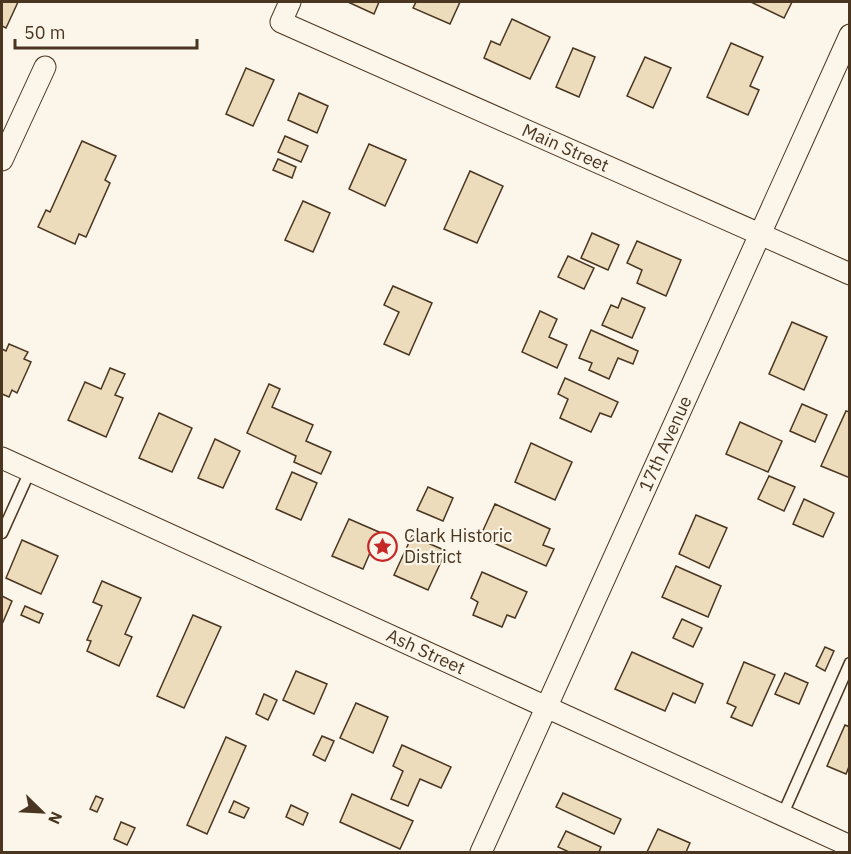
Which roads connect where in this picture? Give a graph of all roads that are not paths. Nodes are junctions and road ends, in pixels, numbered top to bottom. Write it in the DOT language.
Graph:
graph roads {
  1 [pos="290,2"];
  2 [pos="849,35"];
  3 [pos="45,67"];
  4 [pos="2,160"];
  5 [pos="760,234"];
  6 [pos="849,274"];
  7 [pos="2,458"];
  8 [pos="30,471"];
  9 [pos="2,533"];
  10 [pos="849,663"];
  11 [pos="546,708"];
  12 [pos="782,816"];
  13 [pos="849,846"];
  14 [pos="481,852"];
  1 -- 5 [label="street, Main Street"];
  2 -- 5 [label="street, 17th Avenue"];
  3 -- 4 [label="street"];
  5 -- 6 [label="street, Main Street"];
  5 -- 11 [label="street, 17th Avenue"];
  7 -- 8 [label="street, Ash Street"];
  8 -- 9 [label="lane"];
  8 -- 11 [label="street, Ash Street"];
  10 -- 12 [label="lane"];
  11 -- 12 [label="street, Ash Street"];
  11 -- 14 [label="street, 17th Avenue"];
  12 -- 13 [label="street, Ash Street"];
}
